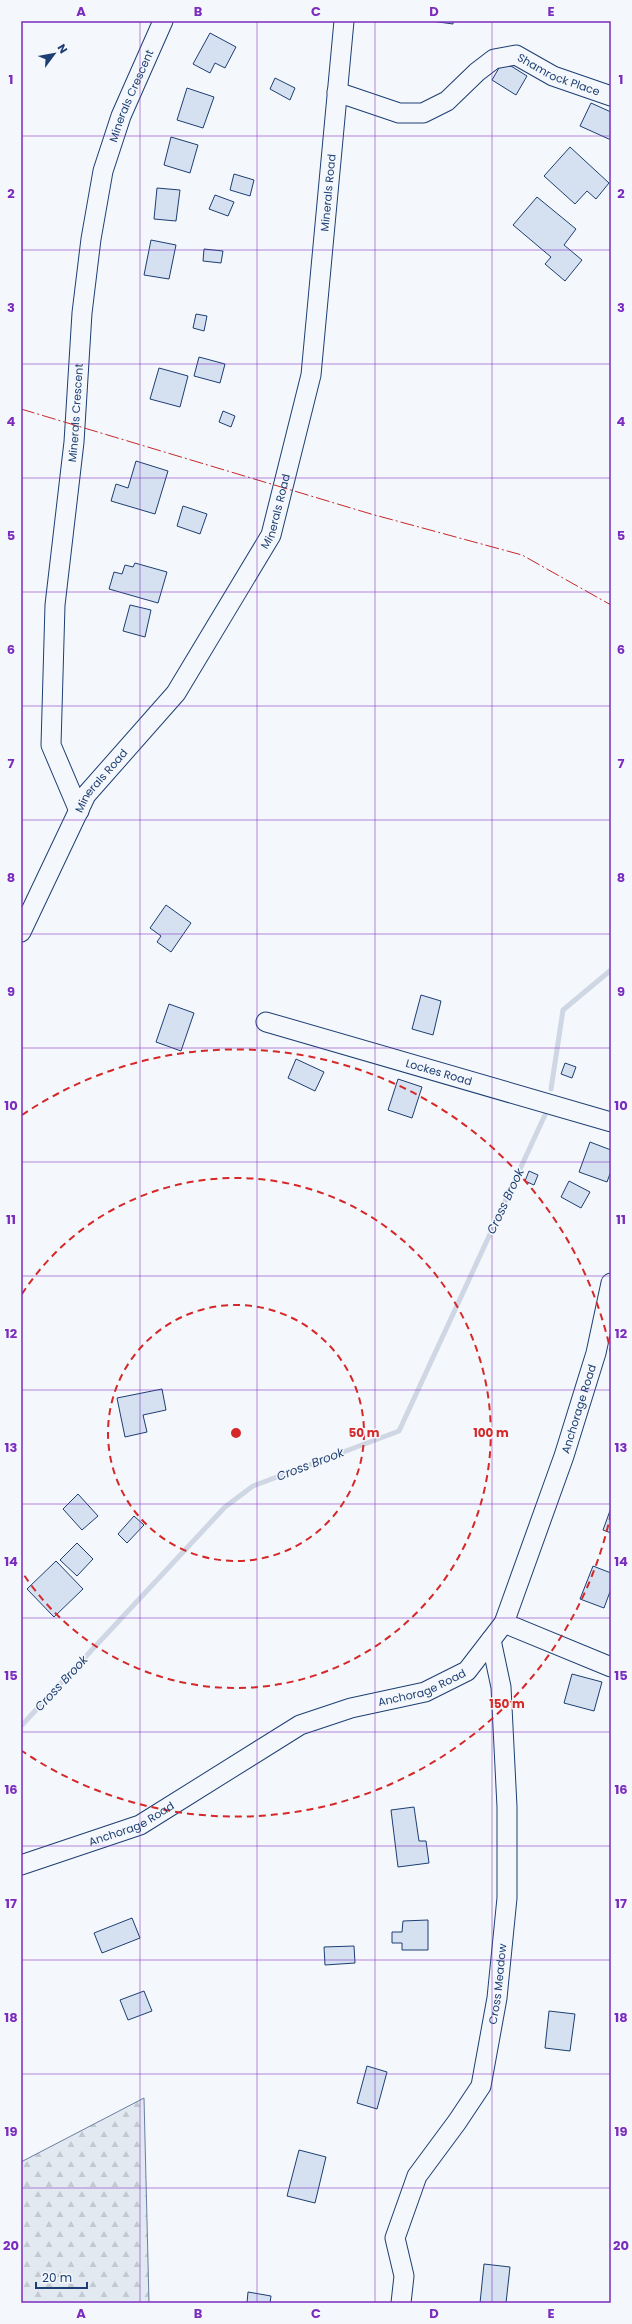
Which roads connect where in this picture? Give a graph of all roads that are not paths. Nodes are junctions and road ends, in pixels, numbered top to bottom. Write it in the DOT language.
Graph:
graph roads {
  1 [pos="163,21"];
  2 [pos="344,21"];
  3 [pos="337,92"];
  4 [pos="611,96"];
  5 [pos="79,811"];
  6 [pos="21,932"];
  7 [pos="266,1022"];
  8 [pos="611,1122"];
  9 [pos="611,1283"];
  10 [pos="504,1623"];
  11 [pos="491,1640"];
  12 [pos="611,1667"];
  13 [pos="21,1865"];
  14 [pos="401,2303"];
  1 -- 5 [label="street, Minerals Crescent"];
  2 -- 3 [label="street, Minerals Road"];
  3 -- 4 [label="street, Shamrock Place"];
  3 -- 5 [label="street, Minerals Road"];
  5 -- 6 [label="street, Minerals Road"];
  7 -- 8 [label="street, Lockes Road"];
  9 -- 10 [label="street, Anchorage Road"];
  10 -- 11 [label="street, Anchorage Road"];
  10 -- 12 [label="street"];
  11 -- 13 [label="street, Anchorage Road"];
  11 -- 14 [label="street, Cross Meadow"];
}
